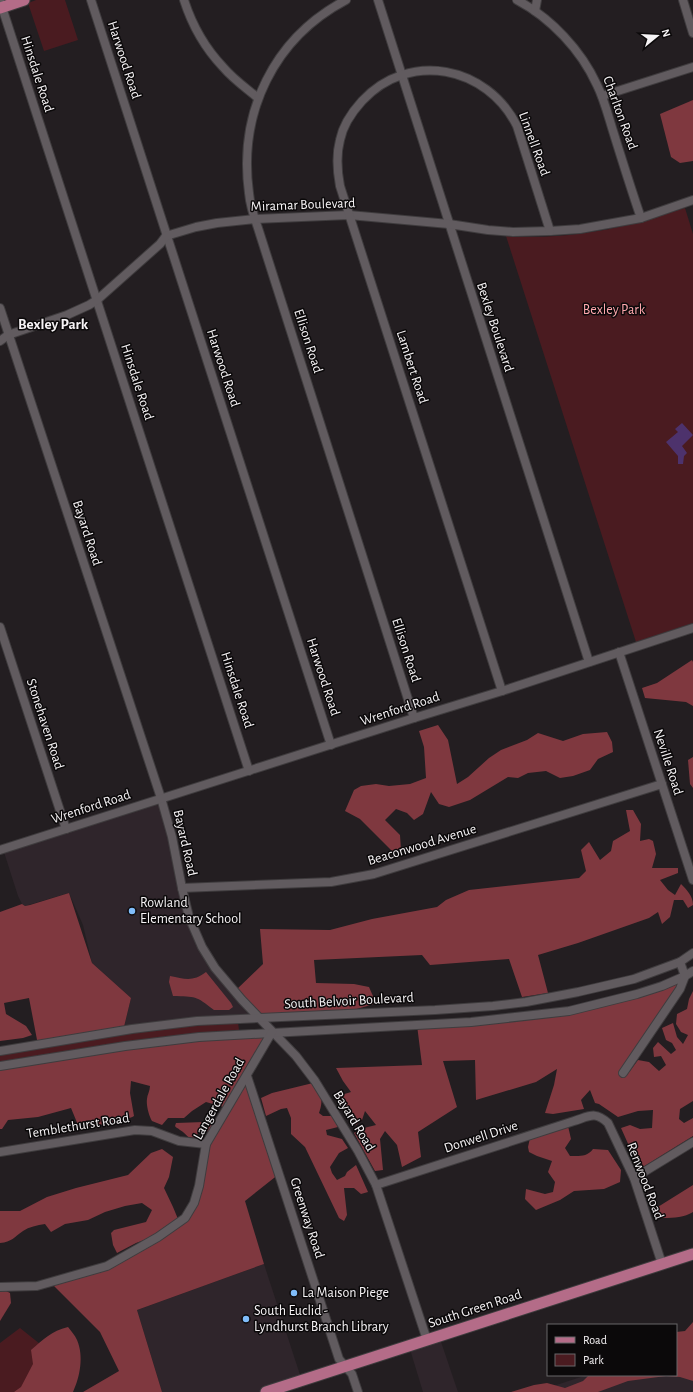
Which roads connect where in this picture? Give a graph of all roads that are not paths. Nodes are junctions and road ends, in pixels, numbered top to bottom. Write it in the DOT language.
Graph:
graph roads {
  1 [pos="24,0"];
  2 [pos="91,0"];
  3 [pos="184,0"];
  4 [pos="346,0"];
  5 [pos="378,0"];
  6 [pos="517,0"];
  7 [pos="537,0"];
  8 [pos="682,0"];
  9 [pos="1,5"];
  10 [pos="535,10"];
  11 [pos="693,33"];
  12 [pos="693,67"];
  13 [pos="402,74"];
  14 [pos="602,96"];
  15 [pos="258,98"];
  16 [pos="693,200"];
  17 [pos="349,215"];
  18 [pos="641,218"];
  19 [pos="255,219"];
  20 [pos="449,224"];
  21 [pos="550,231"];
  22 [pos="166,236"];
  23 [pos="97,300"];
  24 [pos="0,308"];
  25 [pos="8,335"];
  26 [pos="0,341"];
  27 [pos="0,627"];
  28 [pos="693,628"];
  29 [pos="619,652"];
  30 [pos="589,662"];
  31 [pos="502,691"];
  32 [pos="414,718"];
  33 [pos="331,745"];
  34 [pos="249,771"];
  35 [pos="662,784"];
  36 [pos="161,798"];
  37 [pos="66,829"];
  38 [pos="0,850"];
  39 [pos="693,880"];
  40 [pos="182,888"];
  41 [pos="693,953"];
  42 [pos="680,962"];
  43 [pos="693,971"];
  44 [pos="685,976"];
  45 [pos="260,1018"];
  46 [pos="272,1032"];
  47 [pos="0,1052"];
  48 [pos="0,1066"];
  49 [pos="623,1073"];
  50 [pos="247,1076"];
  51 [pos="594,1115"];
  52 [pos="693,1142"];
  53 [pos="206,1144"];
  54 [pos="0,1152"];
  55 [pos="634,1178"];
  56 [pos="376,1185"];
  57 [pos="693,1254"];
  58 [pos="662,1264"];
  59 [pos="0,1287"];
  60 [pos="427,1340"];
  61 [pos="347,1366"];
  62 [pos="266,1392"];
  63 [pos="358,1392"];
  1 -- 9 [label="main road"];
  2 -- 22 [label="street, Harwood Road"];
  3 -- 15 [label="street"];
  4 -- 15 [label="street, Ellison Road"];
  5 -- 13 [label="street, Bexley Boulevard"];
  6 -- 10 [label="street, Charlton Road"];
  7 -- 10 [label="street"];
  8 -- 11 [label="street"];
  9 -- 23 [label="street, Hinsdale Road"];
  10 -- 14 [label="street, Charlton Road"];
  12 -- 14 [label="street"];
  13 -- 17 [label="street, Lambert Road"];
  13 -- 20 [label="street, Bexley Boulevard"];
  13 -- 21 [label="street, Linnell Road"];
  14 -- 18 [label="street, Charlton Road"];
  15 -- 19 [label="street, Ellison Road"];
  16 -- 18 [label="street, Miramar Boulevard"];
  17 -- 19 [label="street, Miramar Boulevard"];
  17 -- 20 [label="street, Miramar Boulevard"];
  17 -- 31 [label="street, Lambert Road"];
  18 -- 21 [label="street, Miramar Boulevard"];
  19 -- 22 [label="street, Miramar Boulevard"];
  19 -- 32 [label="street, Ellison Road"];
  20 -- 21 [label="street, Miramar Boulevard"];
  20 -- 30 [label="street, Bexley Boulevard"];
  22 -- 23 [label="street, Miramar Boulevard"];
  22 -- 33 [label="street, Harwood Road"];
  23 -- 25 [label="street, Miramar Boulevard"];
  23 -- 34 [label="street, Hinsdale Road"];
  24 -- 25 [label="street, Bayard Road"];
  25 -- 26 [label="street, Miramar Boulevard"];
  25 -- 36 [label="street, Bayard Road"];
  27 -- 37 [label="street, Stonehaven Road"];
  28 -- 29 [label="street, Wrenford Road"];
  29 -- 30 [label="street, Wrenford Road"];
  29 -- 35 [label="street, Neville Road"];
  30 -- 31 [label="street, Wrenford Road"];
  31 -- 32 [label="street, Wrenford Road"];
  32 -- 33 [label="street, Wrenford Road"];
  33 -- 34 [label="street, Wrenford Road"];
  34 -- 36 [label="street, Wrenford Road"];
  35 -- 39 [label="street, Neville Road"];
  35 -- 40 [label="street, Beaconwood Avenue"];
  36 -- 37 [label="street, Wrenford Road"];
  36 -- 40 [label="street, Bayard Road"];
  37 -- 38 [label="street, Wrenford Road"];
  40 -- 45 [label="street, Bayard Road"];
  41 -- 42 [label="street, South Belvoir Boulevard"];
  42 -- 44 [label="street"];
  42 -- 45 [label="street, South Belvoir Boulevard"];
  43 -- 44 [label="street, South Belvoir Boulevard"];
  44 -- 46 [label="street, South Belvoir Boulevard"];
  44 -- 49 [label="street"];
  45 -- 46 [label="street, Bayard Road"];
  45 -- 47 [label="street, South Belvoir Boulevard"];
  46 -- 48 [label="street, South Belvoir Boulevard"];
  46 -- 50 [label="street, Langerdale Road"];
  46 -- 56 [label="street, Bayard Road"];
  50 -- 53 [label="street, Langerdale Road"];
  50 -- 61 [label="street, Greenway Road"];
  51 -- 55 [label="street, Renwood Road"];
  51 -- 56 [label="street, Donwell Drive"];
  52 -- 55 [label="street"];
  53 -- 54 [label="street, Temblethurst Road"];
  53 -- 59 [label="street, Langerdale Road"];
  55 -- 58 [label="street, Renwood Road"];
  56 -- 60 [label="street, Bayard Road"];
  57 -- 58 [label="main road, South Green Road"];
  58 -- 60 [label="main road, South Green Road"];
  60 -- 61 [label="main road, South Green Road"];
  61 -- 62 [label="main road, South Green Road"];
  61 -- 63 [label="street, Greenway Road"];
}
